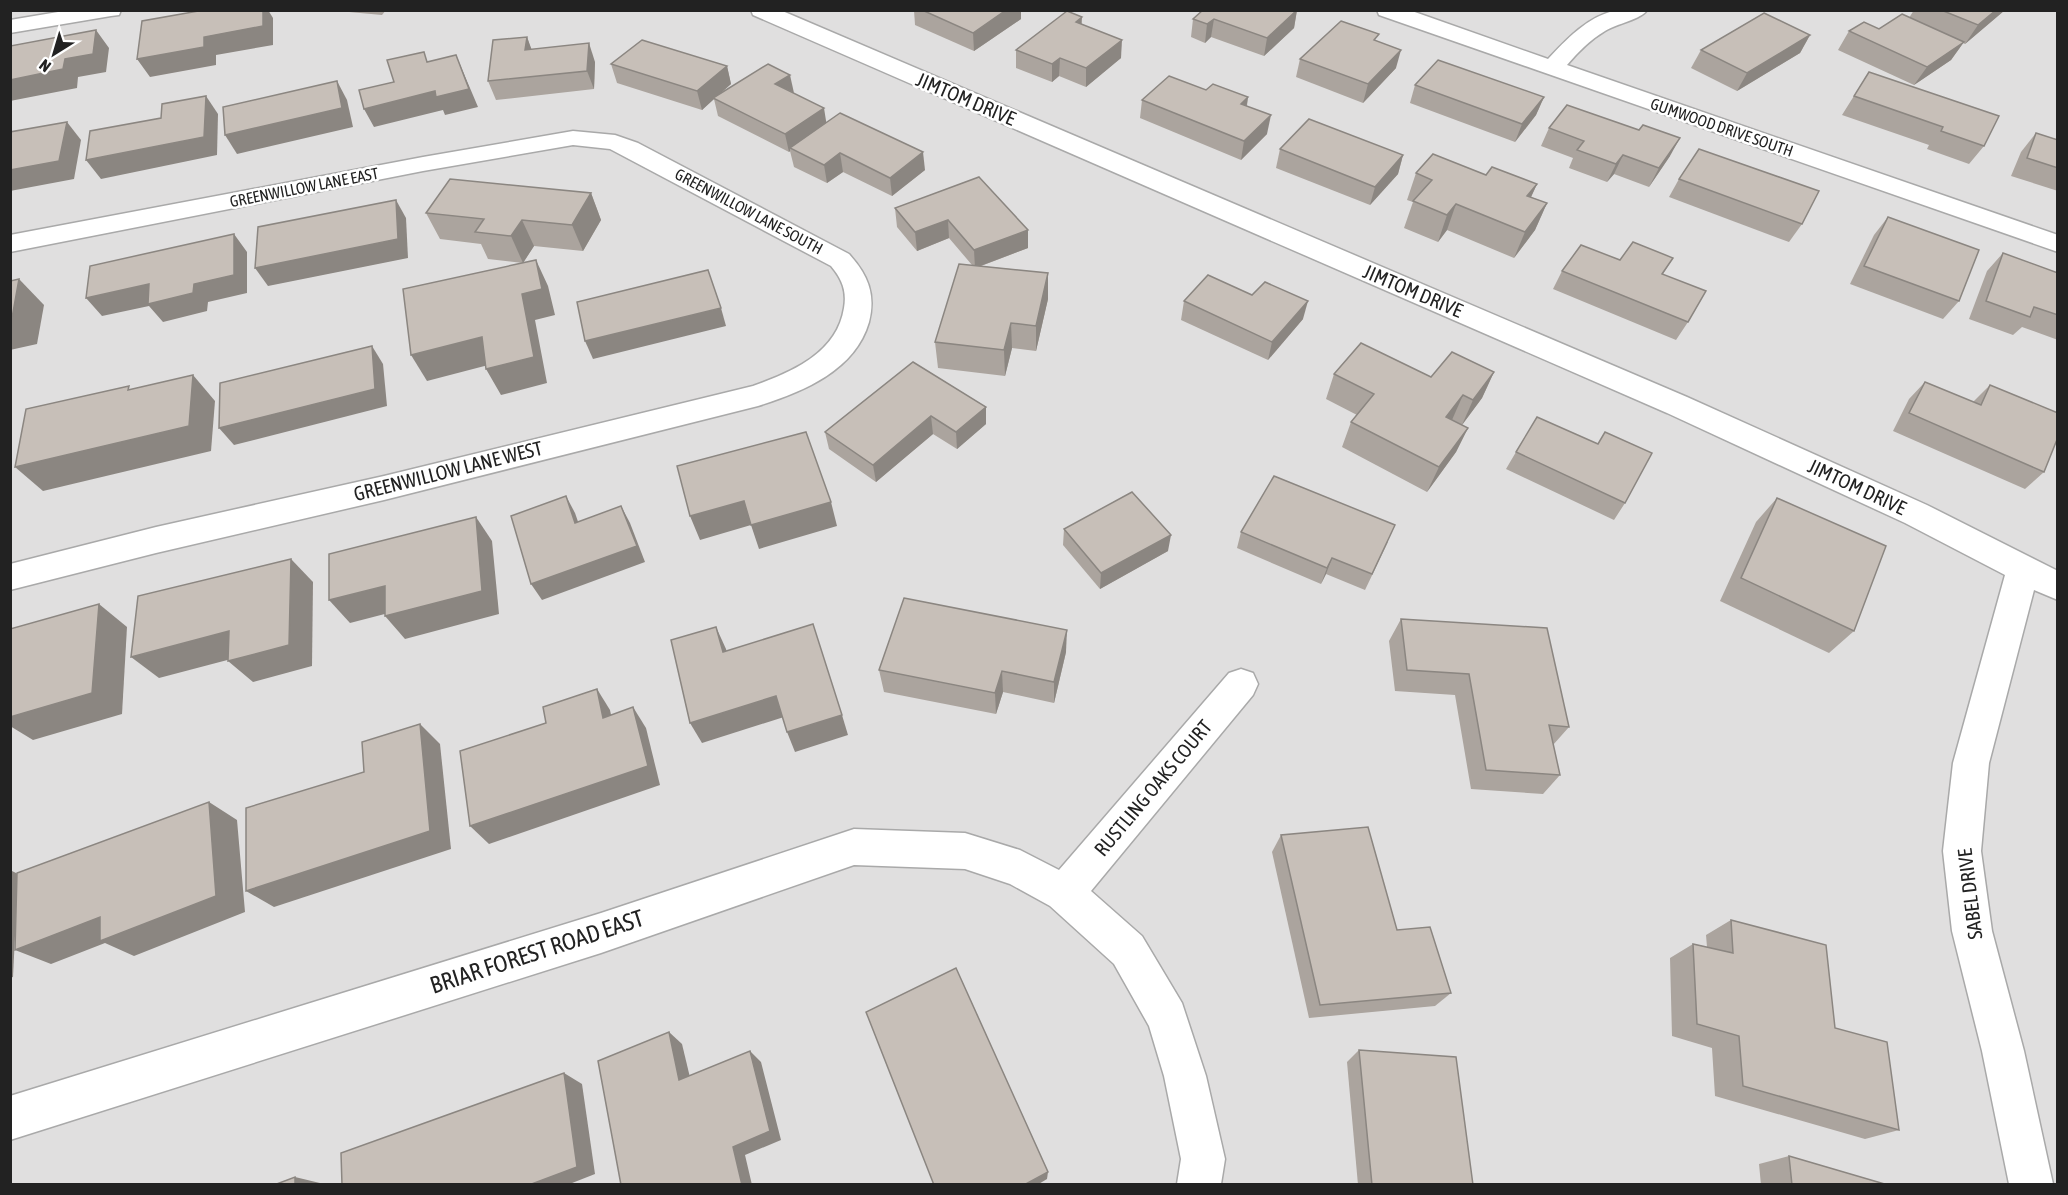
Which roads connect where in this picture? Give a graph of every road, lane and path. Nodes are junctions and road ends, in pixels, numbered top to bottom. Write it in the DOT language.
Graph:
graph roads {
  1 [pos="111,10"];
  2 [pos="761,10"];
  3 [pos="1387,10"];
  4 [pos="1637,10"];
  5 [pos="10,27"];
  6 [pos="1552,68"];
  7 [pos="597,140"];
  8 [pos="10,244"];
  9 [pos="2058,244"];
  10 [pos="857,318"];
  11 [pos="2023,569"];
  12 [pos="10,577"];
  13 [pos="2058,587"];
  14 [pos="1241,684"];
  15 [pos="1064,893"];
  16 [pos="10,1118"];
  17 [pos="1199,1185"];
  18 [pos="2031,1185"];
  1 -- 5 [label="street"];
  2 -- 11 [label="street, JIMTOM DRIVE"];
  3 -- 6 [label="street, GUMWOOD DRIVE SOUTH"];
  4 -- 6 [label="street"];
  6 -- 9 [label="street, GUMWOOD DRIVE SOUTH"];
  7 -- 8 [label="street, GREENWILLOW LANE EAST"];
  7 -- 10 [label="street, GREENWILLOW LANE SOUTH"];
  10 -- 12 [label="street, GREENWILLOW LANE WEST"];
  11 -- 13 [label="street, JIMTOM DRIVE"];
  11 -- 18 [label="street, SABEL DRIVE"];
  14 -- 15 [label="street, RUSTLING OAKS COURT"];
  15 -- 16 [label="street, BRIAR FOREST ROAD EAST"];
  15 -- 17 [label="street, BRIAR FOREST ROAD EAST"];
}
